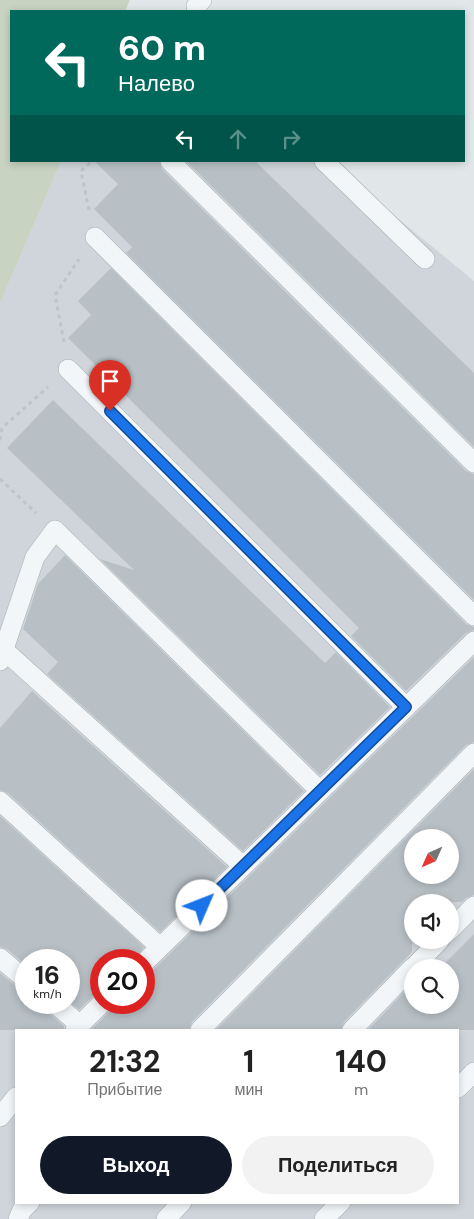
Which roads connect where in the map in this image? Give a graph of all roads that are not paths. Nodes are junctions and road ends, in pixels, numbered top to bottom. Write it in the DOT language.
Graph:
graph roads {
  1 [pos="202,0"];
  2 [pos="197,10"];
  3 [pos="171,162"];
  4 [pos="325,162"];
  5 [pos="94,237"];
  6 [pos="424,259"];
  7 [pos="68,369"];
  8 [pos="474,464"];
  9 [pos="474,616"];
  10 [pos="474,641"];
  11 [pos="2,656"];
  12 [pos="406,707"];
  13 [pos="474,753"];
  14 [pos="320,791"];
  15 [pos="0,801"];
  16 [pos="243,866"];
  17 [pos="474,906"];
  18 [pos="459,921"];
  19 [pos="160,947"];
  20 [pos="431,949"];
  21 [pos="155,952"];
  22 [pos="0,958"];
  23 [pos="422,959"];
  24 [pos="15,971"];
  25 [pos="404,977"];
  26 [pos="64,1014"];
  27 [pos="91,1014"];
  28 [pos="77,1028"];
  29 [pos="201,1029"];
  30 [pos="353,1029"];
  31 [pos="474,1072"];
  32 [pos="459,1087"];
  33 [pos="28,1204"];
  34 [pos="180,1204"];
  35 [pos="339,1204"];
  36 [pos="18,1219"];
  37 [pos="166,1219"];
  38 [pos="324,1219"];
  1 -- 2 [label="lane"];
  3 -- 8 [label="lane"];
  4 -- 6 [label="lane"];
  5 -- 9 [label="lane"];
  7 -- 12 [label="lane"];
  10 -- 12 [label="lane"];
  11 -- 14 [label="lane"];
  11 -- 16 [label="lane"];
  12 -- 14 [label="lane"];
  13 -- 29 [label="lane"];
  14 -- 16 [label="lane"];
  15 -- 19 [label="lane"];
  16 -- 19 [label="lane"];
  17 -- 18 [label="lane"];
  19 -- 21 [label="lane"];
  20 -- 23 [label="lane"];
  22 -- 24 [label="lane"];
  25 -- 30 [label="lane"];
  26 -- 28 [label="lane"];
  27 -- 28 [label="lane"];
  31 -- 32 [label="lane"];
  33 -- 36 [label="lane"];
  34 -- 37 [label="lane"];
  35 -- 38 [label="lane"];
}
